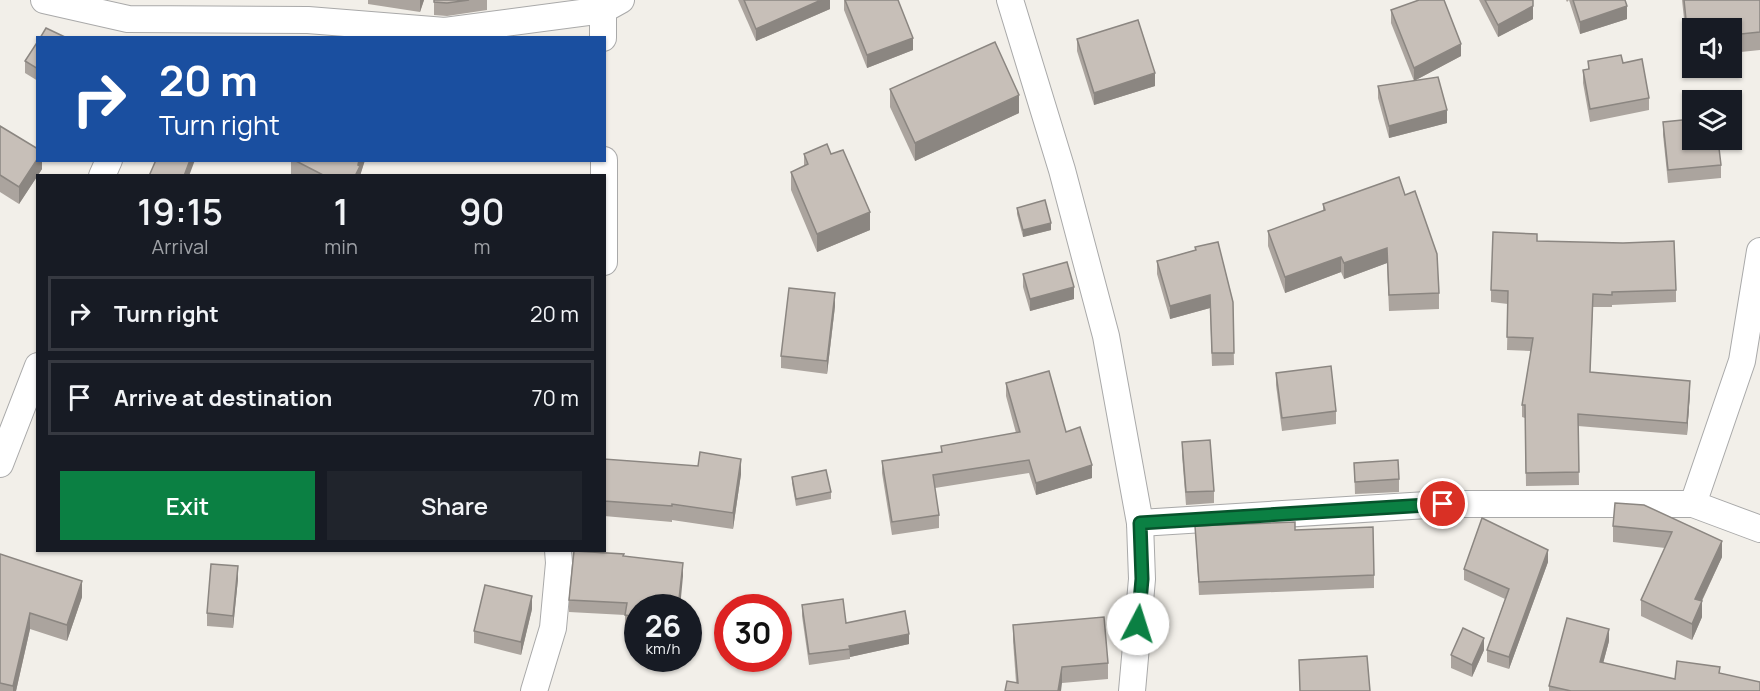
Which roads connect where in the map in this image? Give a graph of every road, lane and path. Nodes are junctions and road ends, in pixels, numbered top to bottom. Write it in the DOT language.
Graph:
graph roads {
  1 [pos="44,0"];
  2 [pos="1010,0"];
  3 [pos="612,5"];
  4 [pos="128,19"];
  5 [pos="604,36"];
  6 [pos="1760,251"];
  7 [pos="1757,289"];
  8 [pos="36,371"];
  9 [pos="0,464"];
  10 [pos="1693,504"];
  11 [pos="1140,523"];
  12 [pos="1760,530"];
  13 [pos="558,552"];
  14 [pos="534,691"];
  15 [pos="1132,691"];
  1 -- 4 [label="street"];
  2 -- 11 [label="street"];
  3 -- 4 [label="street"];
  3 -- 5 [label="street"];
  6 -- 7 [label="street"];
  7 -- 10 [label="street"];
  8 -- 9 [label="street"];
  10 -- 11 [label="street"];
  10 -- 12 [label="street"];
  11 -- 15 [label="street"];
  13 -- 14 [label="street"];
}
